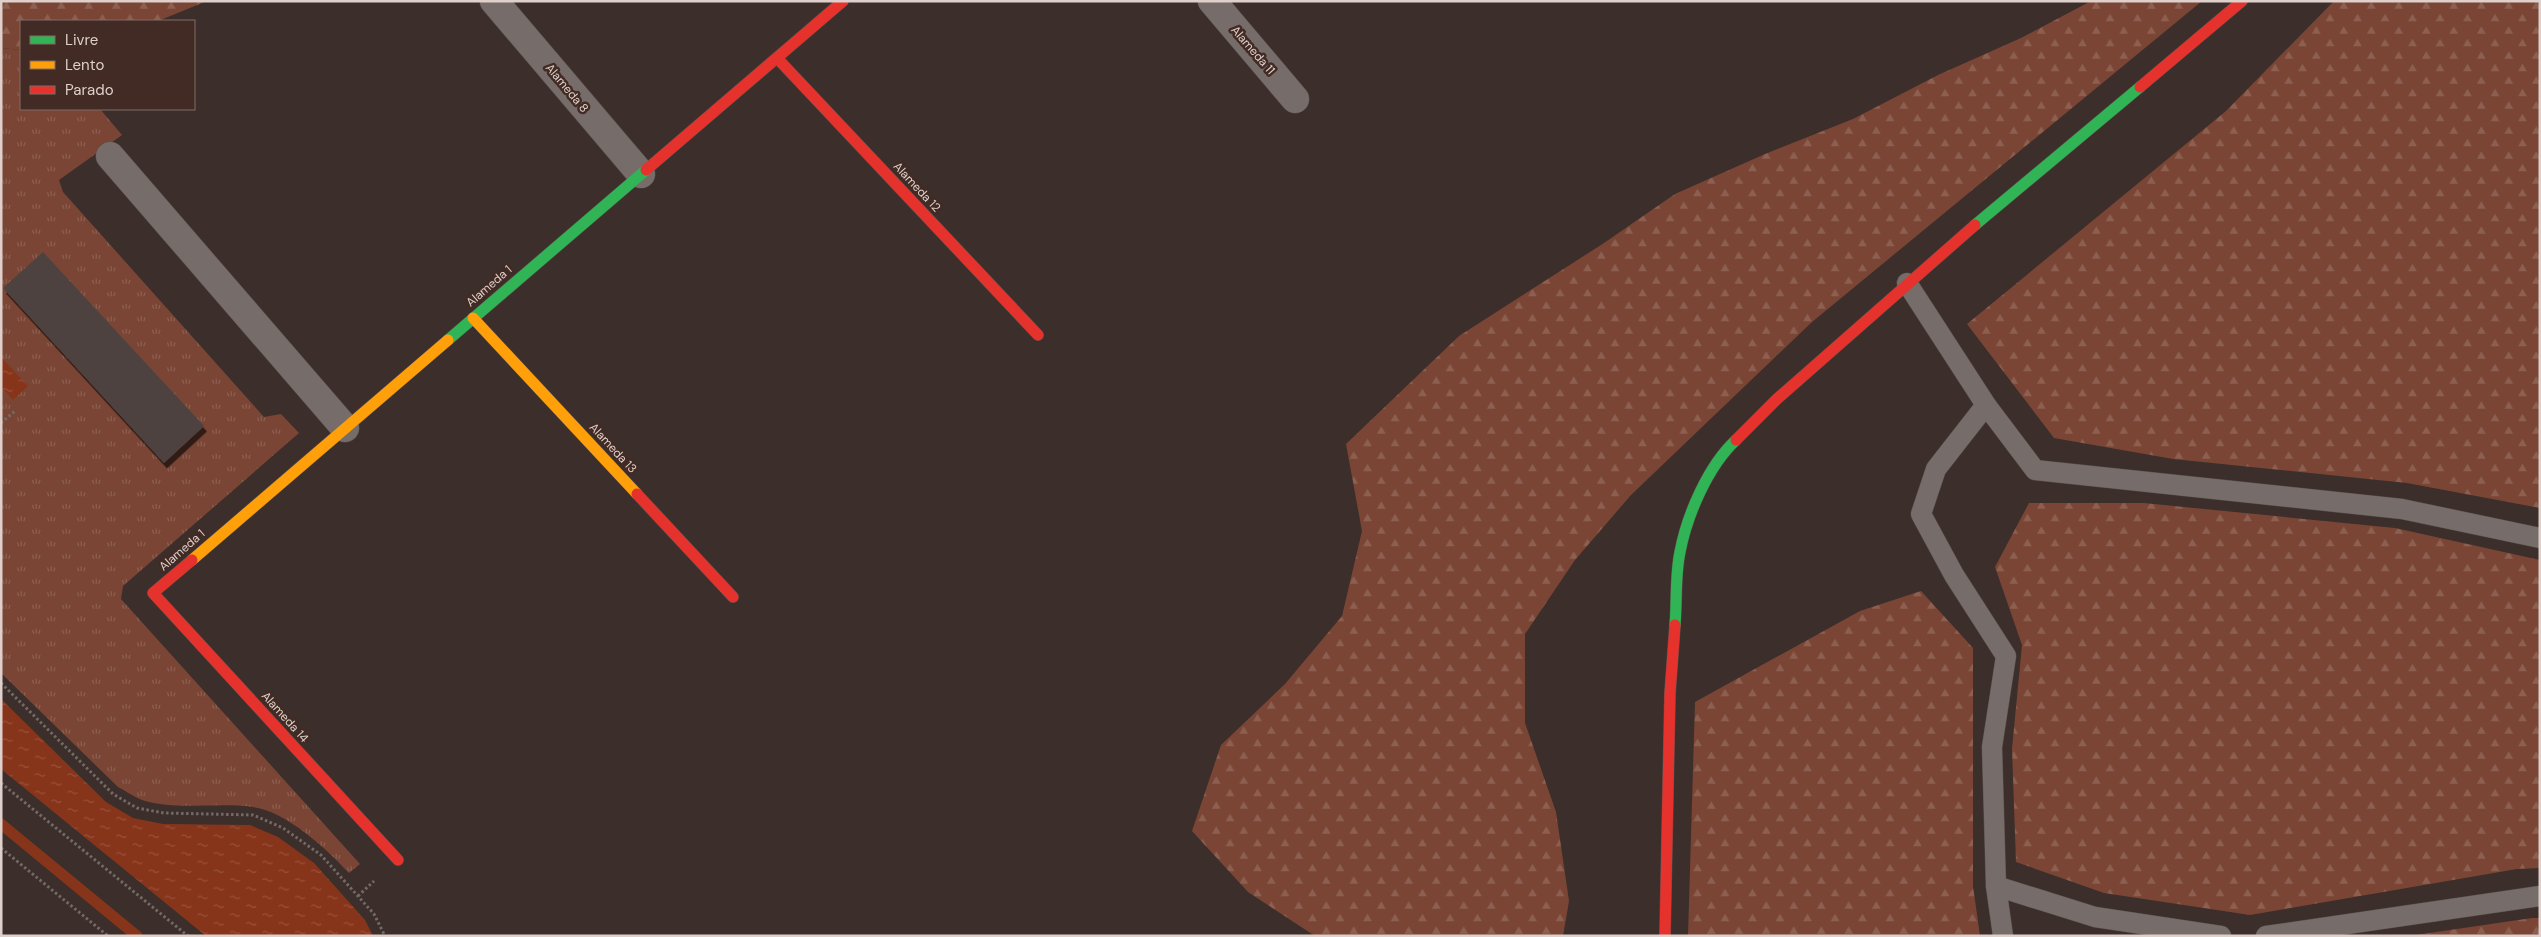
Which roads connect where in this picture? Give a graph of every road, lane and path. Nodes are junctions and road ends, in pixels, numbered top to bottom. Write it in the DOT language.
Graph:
graph roads {
  1 [pos="494,1"];
  2 [pos="843,1"];
  3 [pos="1212,1"];
  4 [pos="2242,1"];
  5 [pos="777,58"];
  6 [pos="1295,99"];
  7 [pos="110,156"];
  8 [pos="641,174"];
  9 [pos="1907,283"];
  10 [pos="473,318"];
  11 [pos="1038,334"];
  12 [pos="1986,405"];
  13 [pos="15,410"];
  14 [pos="1,423"];
  15 [pos="346,428"];
  16 [pos="2540,538"];
  17 [pos="153,593"];
  18 [pos="733,597"];
  19 [pos="1,683"];
  20 [pos="1,784"];
  21 [pos="1,848"];
  22 [pos="398,860"];
  23 [pos="1996,886"];
  24 [pos="2540,896"];
  25 [pos="108,936"];
  26 [pos="188,936"];
  27 [pos="385,936"];
  28 [pos="1665,936"];
  29 [pos="2003,936"];
  30 [pos="2221,936"];
  31 [pos="2266,936"];
  1 -- 8 [label="street, Alameda 8"];
  2 -- 5 [label="street, Alameda 1"];
  3 -- 6 [label="street, Alameda 11"];
  4 -- 9 [label="street"];
  5 -- 8 [label="street, Alameda 1"];
  5 -- 11 [label="street, Alameda 12"];
  7 -- 15 [label="street"];
  8 -- 10 [label="street, Alameda 1"];
  9 -- 12 [label="lane"];
  9 -- 28 [label="street"];
  10 -- 15 [label="street, Alameda 1"];
  10 -- 18 [label="street, Alameda 13"];
  12 -- 16 [label="lane"];
  12 -- 23 [label="lane"];
  13 -- 14 [label="path"];
  15 -- 17 [label="street, Alameda 1"];
  17 -- 22 [label="street, Alameda 14"];
  19 -- 27 [label="path"];
  20 -- 26 [label="path"];
  21 -- 25 [label="path"];
  23 -- 29 [label="lane"];
  23 -- 30 [label="lane"];
  24 -- 31 [label="lane"];
}
